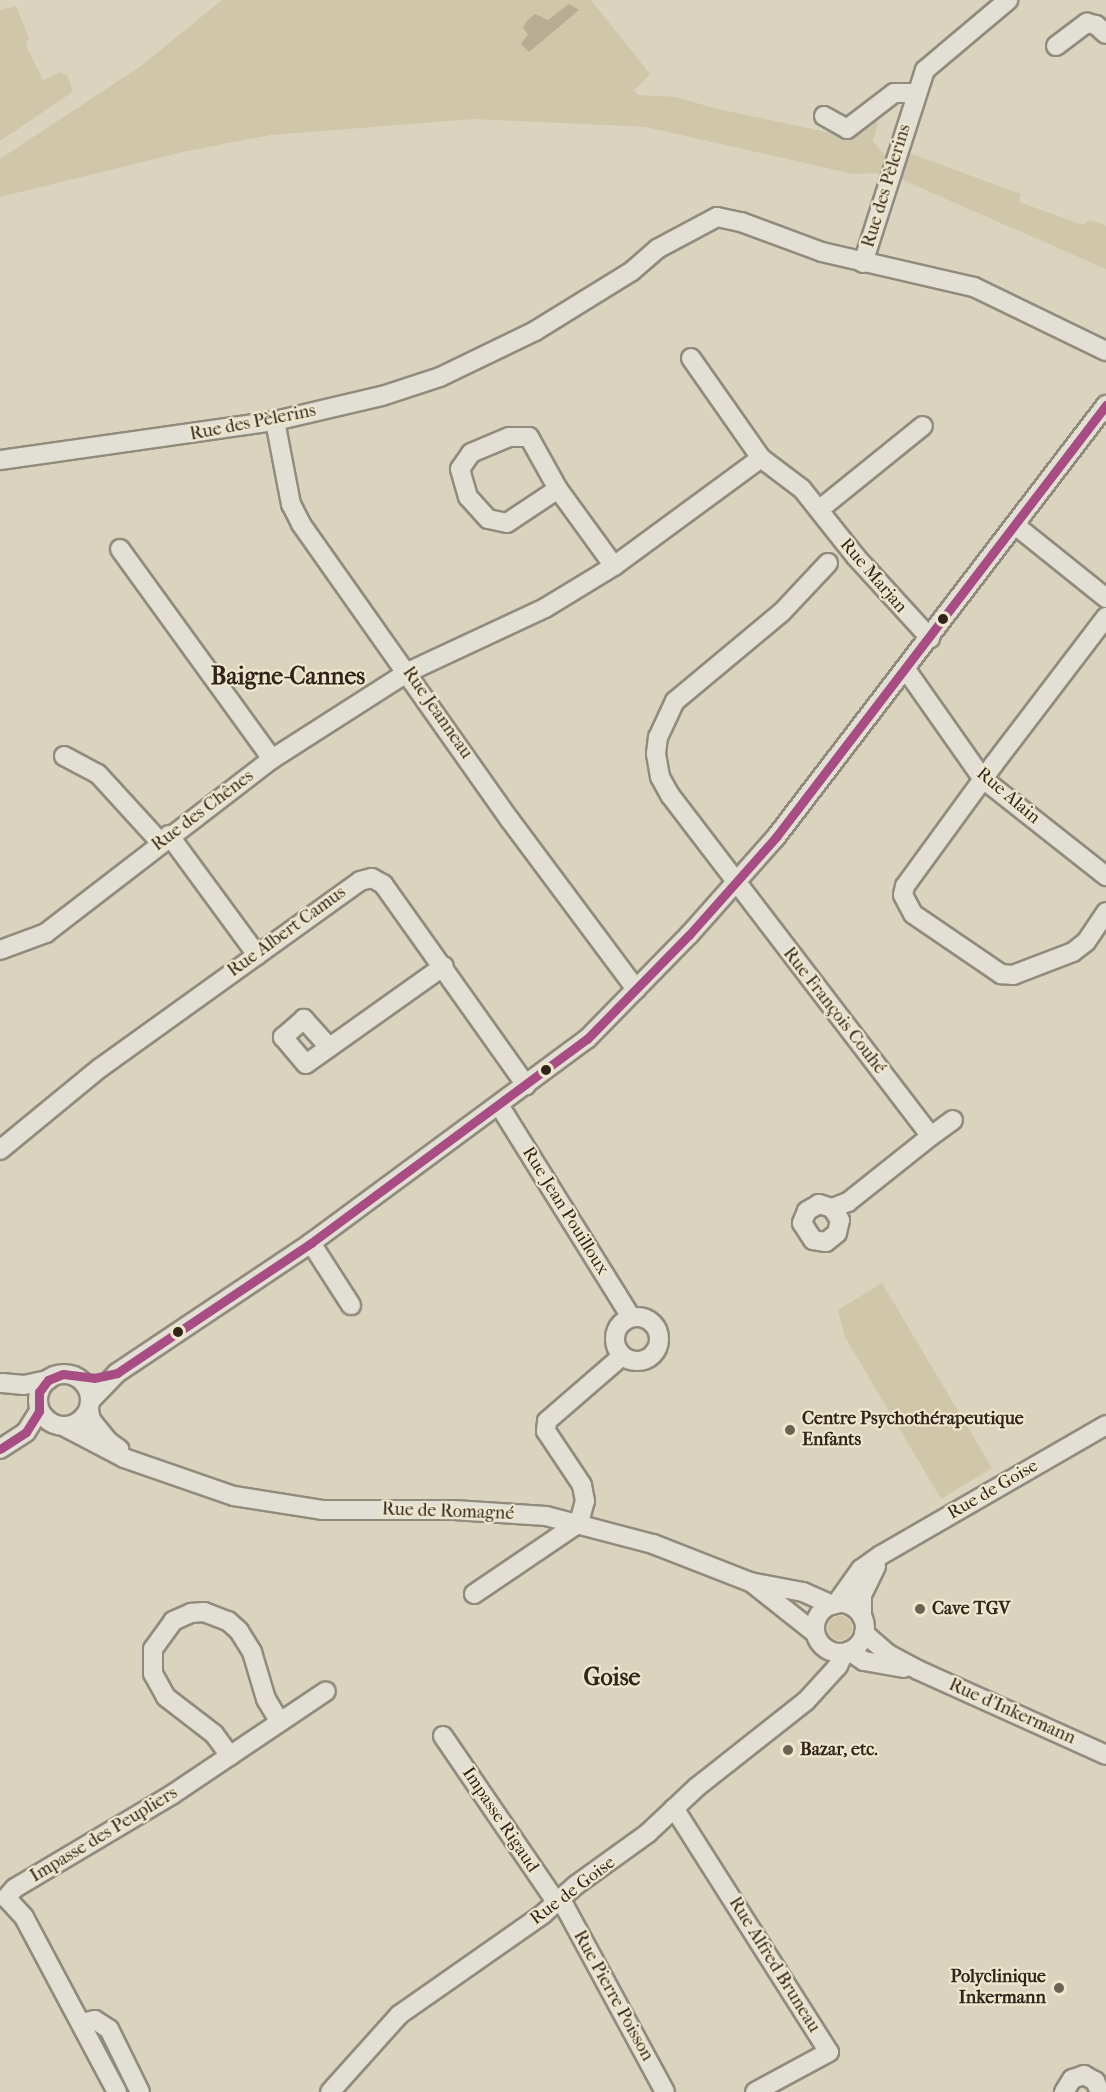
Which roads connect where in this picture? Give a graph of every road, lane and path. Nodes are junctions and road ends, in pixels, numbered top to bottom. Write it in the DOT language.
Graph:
graph roads {
  1 [pos="1008,0"];
  2 [pos="1106,34"];
  3 [pos="1056,46"];
  4 [pos="916,93"];
  5 [pos="824,116"];
  6 [pos="863,263"];
  7 [pos="1106,351"];
  8 [pos="691,358"];
  9 [pos="1106,405"];
  10 [pos="275,421"];
  11 [pos="923,426"];
  12 [pos="762,458"];
  13 [pos="0,460"];
  14 [pos="558,489"];
  15 [pos="820,509"];
  16 [pos="1015,525"];
  17 [pos="120,549"];
  18 [pos="828,563"];
  19 [pos="614,566"];
  20 [pos="1106,598"];
  21 [pos="1106,617"];
  22 [pos="930,638"];
  23 [pos="907,671"];
  24 [pos="408,672"];
  25 [pos="64,756"];
  26 [pos="272,759"];
  27 [pos="983,779"];
  28 [pos="165,839"];
  29 [pos="1106,876"];
  30 [pos="736,884"];
  31 [pos="1106,912"];
  32 [pos="0,950"];
  33 [pos="257,955"];
  34 [pos="444,966"];
  35 [pos="636,988"];
  36 [pos="329,1047"];
  37 [pos="526,1085"];
  38 [pos="499,1105"];
  39 [pos="953,1120"];
  40 [pos="931,1136"];
  41 [pos="0,1150"];
  42 [pos="832,1208"];
  43 [pos="311,1243"];
  44 [pos="351,1305"];
  45 [pos="631,1317"];
  46 [pos="622,1356"];
  47 [pos="117,1373"];
  48 [pos="78,1378"];
  49 [pos="48,1380"];
  50 [pos="1,1383"];
  51 [pos="89,1406"];
  52 [pos="39,1408"];
  53 [pos="1106,1425"];
  54 [pos="61,1426"];
  55 [pos="26,1432"];
  56 [pos="0,1449"];
  57 [pos="141,1463"];
  58 [pos="579,1522"];
  59 [pos="880,1555"];
  60 [pos="750,1582"];
  61 [pos="474,1594"];
  62 [pos="834,1604"];
  63 [pos="863,1625"];
  64 [pos="819,1640"];
  65 [pos="846,1652"];
  66 [pos="918,1670"];
  67 [pos="816,1689"];
  68 [pos="326,1691"];
  69 [pos="279,1721"];
  70 [pos="443,1736"];
  71 [pos="1106,1755"];
  72 [pos="230,1756"];
  73 [pos="674,1808"];
  74 [pos="3,1899"];
  75 [pos="559,1902"];
  76 [pos="81,2023"];
  77 [pos="117,2092"];
  78 [pos="140,2092"];
  79 [pos="330,2092"];
  80 [pos="665,2092"];
  81 [pos="755,2092"];
  82 [pos="1064,2092"];
  83 [pos="1100,2092"];
  1 -- 4 [label="street, Rue des Pèlerins"];
  2 -- 3 [label="street"];
  4 -- 5 [label="street"];
  4 -- 6 [label="street, Rue des Pèlerins"];
  6 -- 7 [label="street"];
  6 -- 10 [label="street, Rue des Pèlerins"];
  8 -- 12 [label="street, Rue Marjan"];
  9 -- 16 [label="street"];
  10 -- 13 [label="street, Rue des Pèlerins"];
  10 -- 24 [label="street, Rue Jeanneau"];
  11 -- 15 [label="street"];
  12 -- 15 [label="street, Rue Marjan"];
  12 -- 19 [label="street, Rue des Chênes"];
  14 -- 14 [label="street"];
  14 -- 19 [label="street"];
  15 -- 22 [label="street, Rue Marjan"];
  16 -- 20 [label="street"];
  16 -- 22 [label="street"];
  17 -- 26 [label="street"];
  18 -- 30 [label="street, Rue François Couhé"];
  19 -- 24 [label="street, Rue des Chênes"];
  21 -- 27 [label="street"];
  22 -- 23 [label="street"];
  23 -- 27 [label="street, Rue Alain"];
  23 -- 30 [label="street"];
  24 -- 26 [label="street, Rue des Chênes"];
  24 -- 35 [label="street, Rue Jeanneau"];
  25 -- 28 [label="street"];
  26 -- 28 [label="street, Rue des Chênes"];
  27 -- 29 [label="street, Rue Alain"];
  27 -- 31 [label="street"];
  28 -- 32 [label="street, Rue des Chênes"];
  28 -- 33 [label="street"];
  30 -- 35 [label="street"];
  30 -- 40 [label="street, Rue François Couhé"];
  33 -- 34 [label="street, Rue Albert Camus"];
  33 -- 41 [label="street, Rue Albert Camus"];
  34 -- 36 [label="street"];
  34 -- 37 [label="street, Rue Albert Camus"];
  35 -- 37 [label="street"];
  37 -- 38 [label="street"];
  38 -- 43 [label="street"];
  38 -- 45 [label="street, Rue Jean Pouilloux"];
  39 -- 40 [label="street"];
  40 -- 42 [label="street"];
  43 -- 44 [label="street"];
  43 -- 47 [label="street"];
  45 -- 46 [label="street"];
  45 -- 46 [label="street, Rue Jean Pouilloux"];
  46 -- 58 [label="street"];
  47 -- 48 [label="street"];
  47 -- 51 [label="street"];
  48 -- 49 [label="street"];
  48 -- 51 [label="street"];
  49 -- 50 [label="street"];
  49 -- 52 [label="street"];
  50 -- 52 [label="street"];
  51 -- 54 [label="street"];
  51 -- 57 [label="street, Rue de Romagné"];
  52 -- 54 [label="street"];
  52 -- 55 [label="street"];
  53 -- 59 [label="street, Rue de Goise"];
  54 -- 55 [label="street"];
  54 -- 57 [label="street, Rue de Romagné"];
  55 -- 56 [label="street"];
  57 -- 58 [label="street, Rue de Romagné"];
  58 -- 60 [label="street, Rue de Romagné"];
  58 -- 61 [label="street"];
  59 -- 62 [label="street, Rue de Goise"];
  59 -- 63 [label="street"];
  60 -- 62 [label="street, Rue de Romagné"];
  60 -- 64 [label="street, Rue de Romagné"];
  62 -- 63 [label="street"];
  62 -- 64 [label="street"];
  63 -- 65 [label="street"];
  63 -- 66 [label="street, Rue d'Inkermann"];
  64 -- 65 [label="street"];
  64 -- 67 [label="street"];
  65 -- 66 [label="street, Rue d'Inkermann"];
  65 -- 67 [label="street, Rue de Goise"];
  66 -- 71 [label="street, Rue d'Inkermann"];
  67 -- 73 [label="street, Rue de Goise"];
  68 -- 69 [label="street, Impasse des Peupliers"];
  69 -- 72 [label="street, Impasse des Peupliers"];
  69 -- 72 [label="street"];
  70 -- 75 [label="street, Impasse Rigaud"];
  72 -- 74 [label="street, Impasse des Peupliers"];
  73 -- 75 [label="street, Rue de Goise"];
  73 -- 81 [label="street, Rue Alfred Bruneau"];
  74 -- 76 [label="street, Impasse des Peupliers"];
  75 -- 79 [label="street, Rue de Goise"];
  75 -- 80 [label="street, Rue Pierre Poisson"];
  76 -- 77 [label="street, Impasse des Peupliers"];
  76 -- 78 [label="street"];
  82 -- 83 [label="street"];
}
